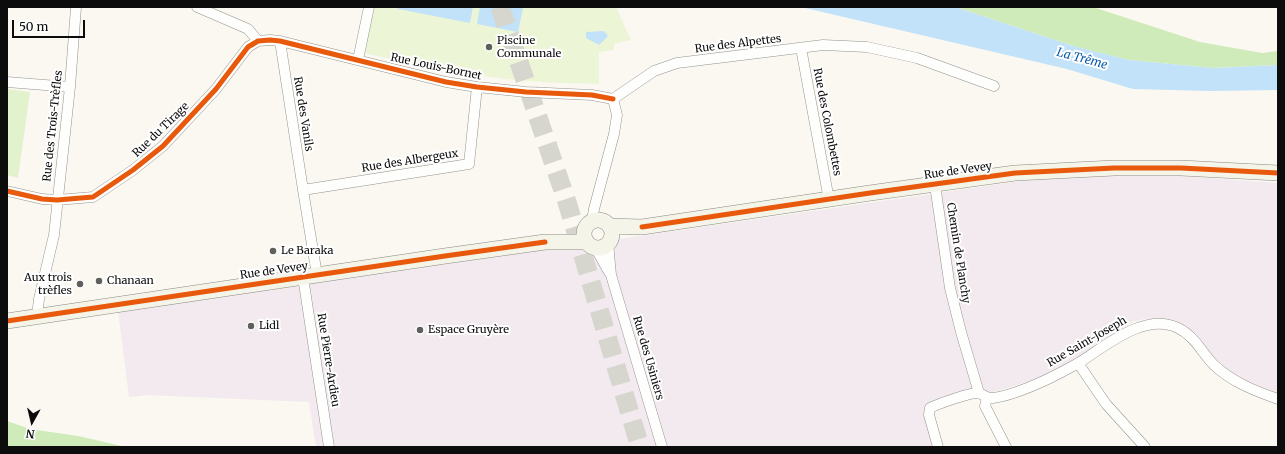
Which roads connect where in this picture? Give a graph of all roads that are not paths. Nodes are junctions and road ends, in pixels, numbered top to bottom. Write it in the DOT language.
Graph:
graph roads {
  1 [pos="76,7"];
  2 [pos="197,7"];
  3 [pos="369,7"];
  4 [pos="258,41"];
  5 [pos="280,41"];
  6 [pos="800,48"];
  7 [pos="358,60"];
  8 [pos="7,82"];
  9 [pos="994,86"];
  10 [pos="70,87"];
  11 [pos="478,87"];
  12 [pos="613,99"];
  13 [pos="1278,173"];
  14 [pos="936,185"];
  15 [pos="303,190"];
  16 [pos="7,191"];
  17 [pos="57,200"];
  18 [pos="829,200"];
  19 [pos="598,235"];
  20 [pos="310,276"];
  21 [pos="37,317"];
  22 [pos="7,321"];
  23 [pos="1078,363"];
  24 [pos="983,396"];
  25 [pos="1278,399"];
  26 [pos="329,447"];
  27 [pos="662,447"];
  28 [pos="938,447"];
  29 [pos="1006,447"];
  30 [pos="1145,447"];
  1 -- 10 [label="street, Rue des Trois-Trèfles"];
  2 -- 4 [label="street"];
  3 -- 7 [label="street"];
  4 -- 5 [label="street, Rue Louis-Bornet"];
  4 -- 17 [label="street, Rue du Tirage"];
  5 -- 7 [label="street, Rue Louis-Bornet"];
  5 -- 15 [label="street, Rue des Vanils"];
  6 -- 9 [label="street, Rue des Alpettes"];
  6 -- 12 [label="street, Rue des Alpettes"];
  6 -- 18 [label="street, Rue des Colombettes"];
  7 -- 11 [label="street, Rue Louis-Bornet"];
  8 -- 10 [label="street"];
  10 -- 17 [label="street, Rue des Trois-Trèfles"];
  11 -- 12 [label="street, Rue Louis-Bornet"];
  11 -- 15 [label="street, Rue des Albergeux"];
  12 -- 19 [label="street"];
  13 -- 14 [label="main road, Rue de Vevey"];
  14 -- 18 [label="main road, Rue de Vevey"];
  14 -- 24 [label="street, Chemin de Planchy"];
  15 -- 20 [label="street, Rue des Vanils"];
  16 -- 17 [label="street, Rue du Tirage"];
  17 -- 21 [label="street, Rue des Trois-Trèfles"];
  18 -- 19 [label="main road, Rue de Vevey"];
  19 -- 20 [label="main road, Rue de Vevey"];
  19 -- 27 [label="street, Rue des Usiniers"];
  20 -- 21 [label="main road, Rue de Vevey"];
  20 -- 26 [label="street, Rue Pierre-Ardieu"];
  21 -- 22 [label="main road, Rue de Vevey"];
  23 -- 24 [label="street, Rue Saint-Joseph"];
  23 -- 25 [label="street, Rue Saint-Joseph"];
  23 -- 30 [label="street"];
  24 -- 28 [label="street, Rue Saint-Joseph"];
  24 -- 29 [label="street, Chemin de Planchy"];
}
